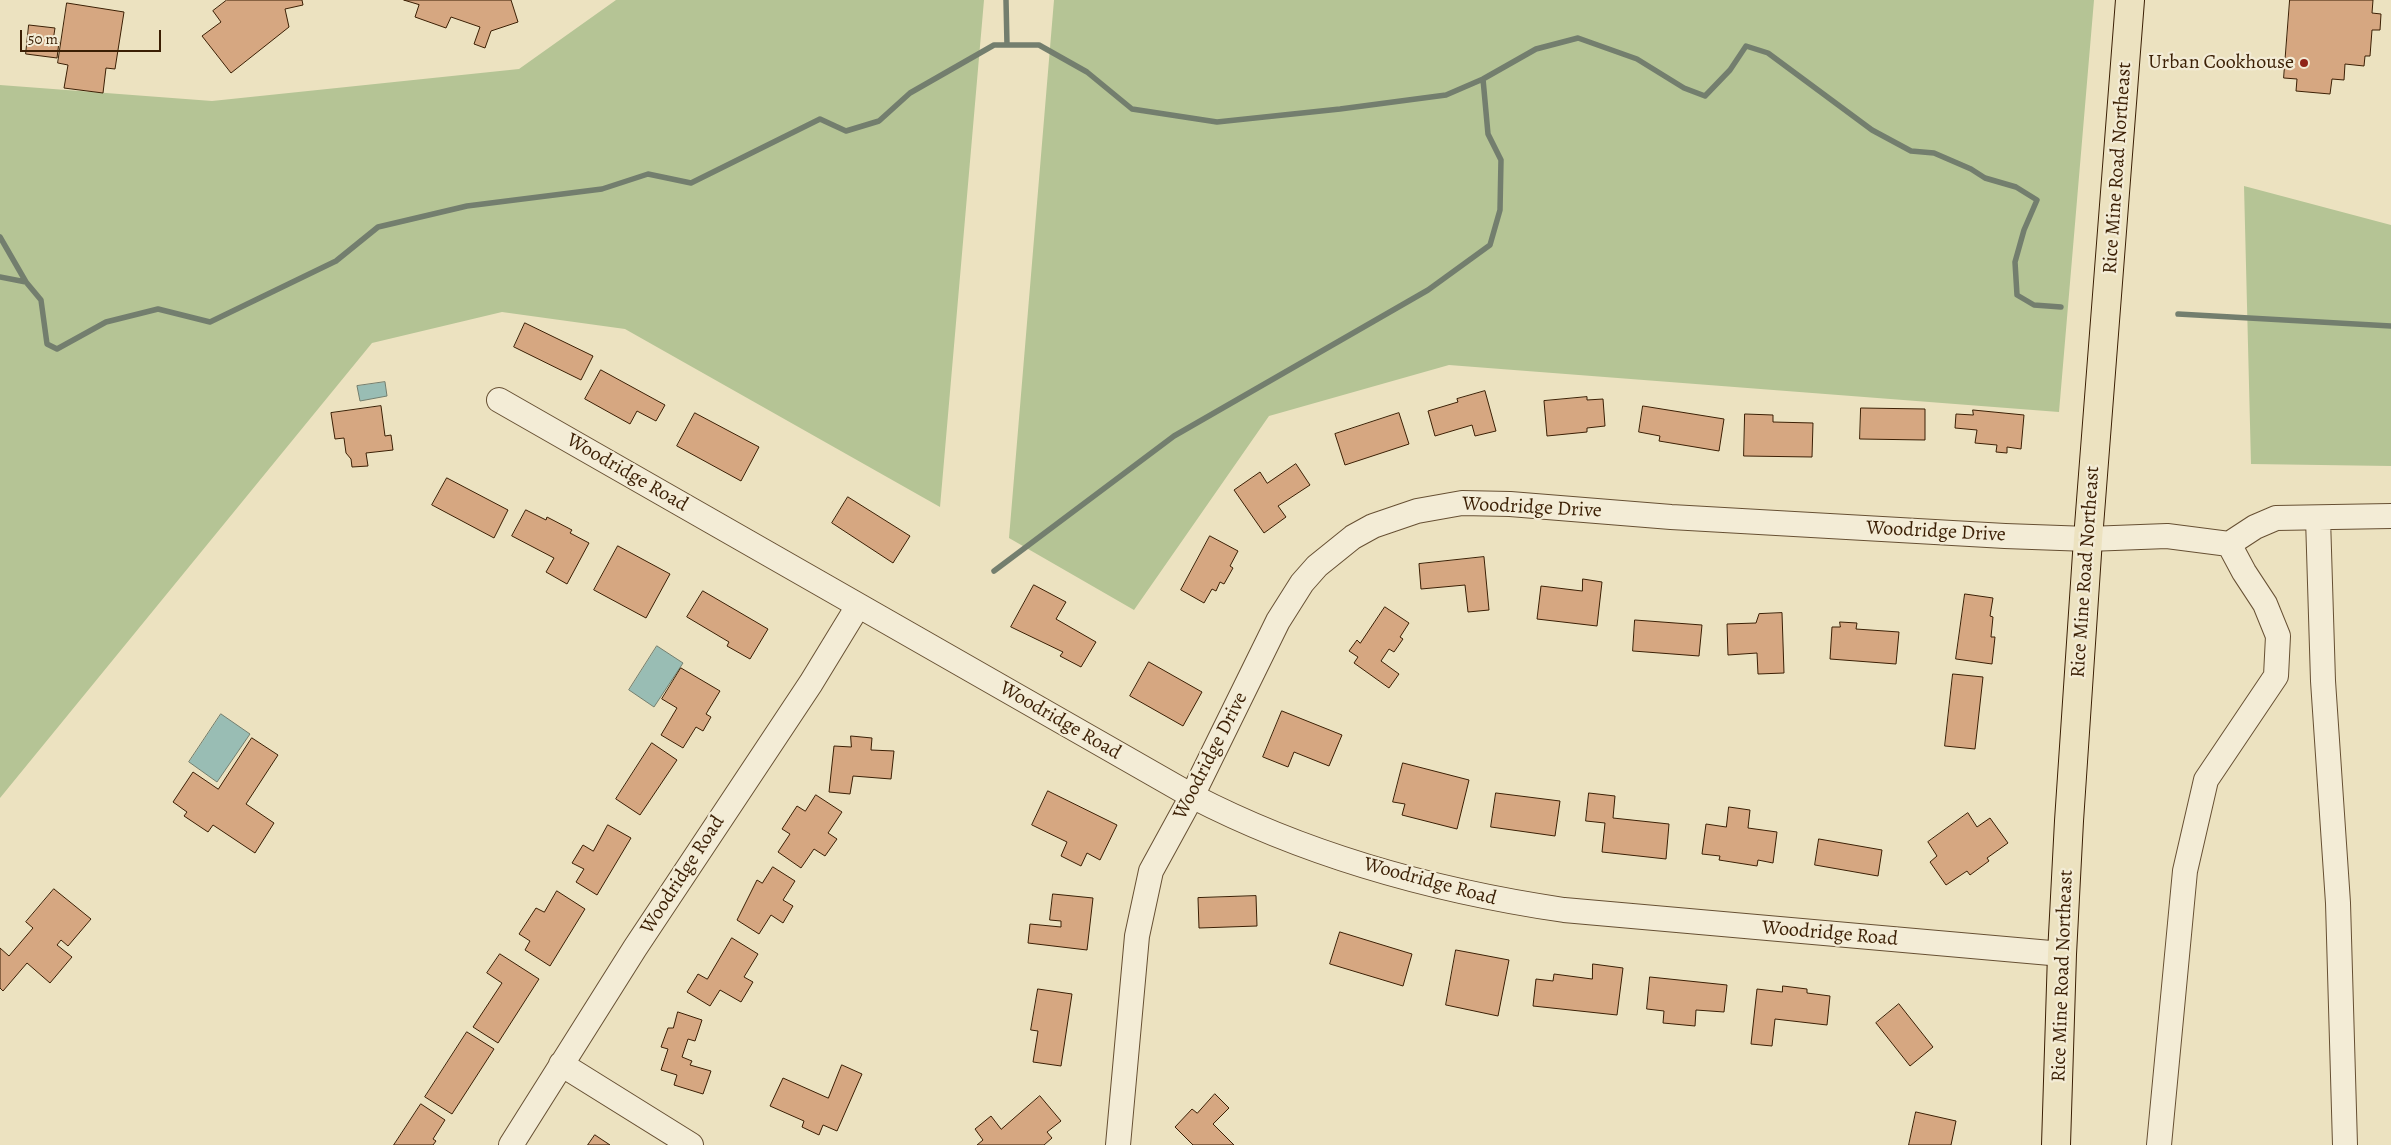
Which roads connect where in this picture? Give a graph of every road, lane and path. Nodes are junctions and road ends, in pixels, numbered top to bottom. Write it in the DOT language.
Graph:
graph roads {
  1 [pos="2130,0"];
  2 [pos="498,400"];
  3 [pos="2391,516"];
  4 [pos="2318,518"];
  5 [pos="2088,540"];
  6 [pos="2229,544"];
  7 [pos="858,606"];
  8 [pos="1192,796"];
  9 [pos="2062,954"];
  10 [pos="561,1064"];
  11 [pos="511,1145"];
  12 [pos="690,1145"];
  13 [pos="1118,1145"];
  14 [pos="2056,1145"];
  15 [pos="2159,1145"];
  16 [pos="2345,1145"];
  1 -- 5 [label="main road, Rice Mine Road Northeast"];
  2 -- 7 [label="street, Woodridge Road"];
  3 -- 4 [label="street"];
  4 -- 6 [label="street"];
  4 -- 16 [label="street"];
  5 -- 6 [label="street, Woodridge Drive"];
  5 -- 8 [label="street, Woodridge Drive"];
  5 -- 9 [label="main road, Rice Mine Road Northeast"];
  6 -- 15 [label="street"];
  7 -- 8 [label="street, Woodridge Road"];
  7 -- 10 [label="street, Woodridge Road"];
  8 -- 9 [label="street, Woodridge Road"];
  8 -- 13 [label="street, Woodridge Drive"];
  9 -- 14 [label="main road, Rice Mine Road Northeast"];
  10 -- 11 [label="street, Woodridge Road"];
  10 -- 12 [label="street"];
}
